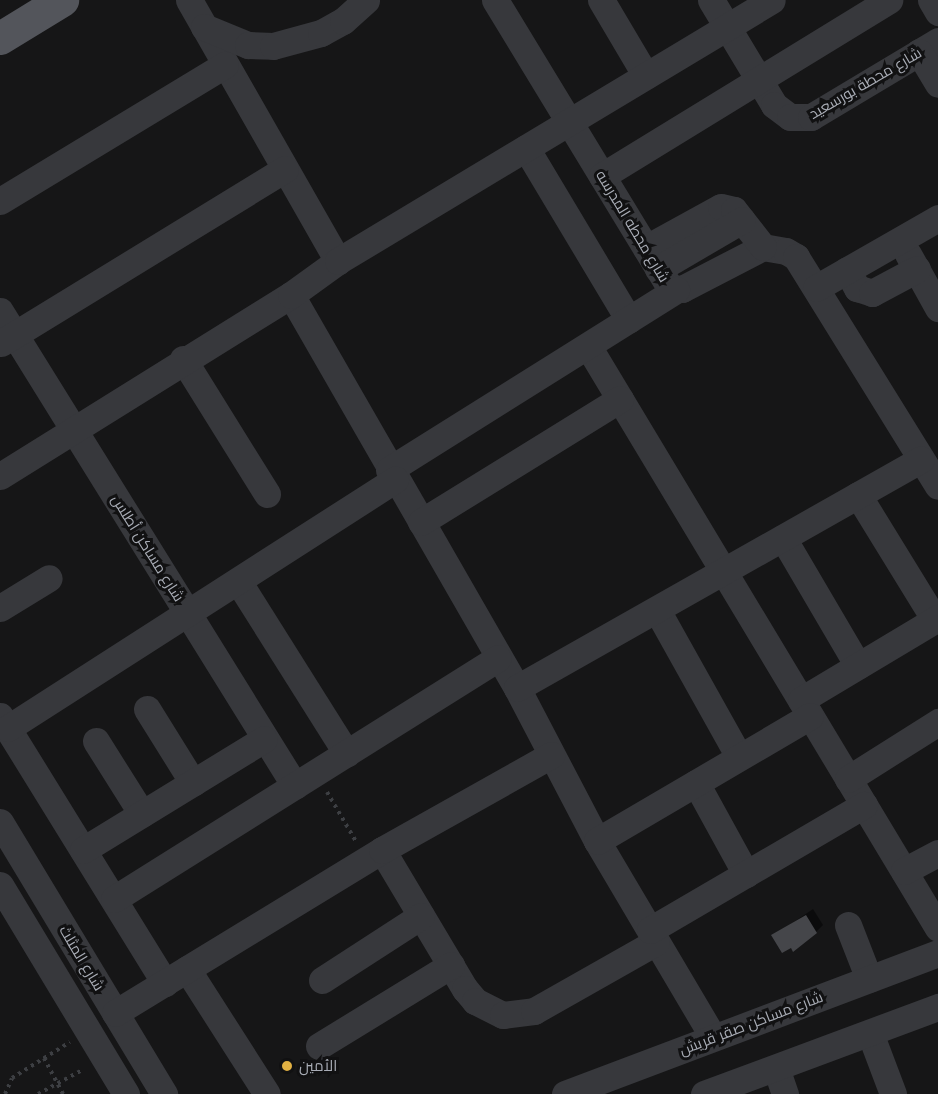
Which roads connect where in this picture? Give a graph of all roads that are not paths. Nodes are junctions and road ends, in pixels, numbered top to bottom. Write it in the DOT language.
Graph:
graph roads {
  1 [pos="62,0"];
  2 [pos="189,0"];
  3 [pos="366,0"];
  4 [pos="495,0"];
  5 [pos="602,0"];
  6 [pos="711,0"];
  7 [pos="772,0"];
  8 [pos="889,0"];
  9 [pos="931,0"];
  10 [pos="938,12"];
  11 [pos="204,27"];
  12 [pos="726,27"];
  13 [pos="0,38"];
  14 [pos="928,46"];
  15 [pos="225,65"];
  16 [pos="646,76"];
  17 [pos="759,80"];
  18 [pos="938,84"];
  19 [pos="569,121"];
  20 [pos="526,148"];
  21 [pos="285,168"];
  22 [pos="602,176"];
  23 [pos="0,201"];
  24 [pos="938,218"];
  25 [pos="900,239"];
  26 [pos="763,247"];
  27 [pos="652,258"];
  28 [pos="338,261"];
  29 [pos="917,269"];
  30 [pos="847,270"];
  31 [pos="816,288"];
  32 [pos="676,291"];
  33 [pos="291,295"];
  34 [pos="936,302"];
  35 [pos="0,311"];
  36 [pos="629,320"];
  37 [pos="7,339"];
  38 [pos="588,346"];
  39 [pos="183,359"];
  40 [pos="620,399"];
  41 [pos="73,429"];
  42 [pos="921,459"];
  43 [pos="392,475"];
  44 [pos="0,476"];
  45 [pos="938,486"];
  46 [pos="267,494"];
  47 [pos="858,495"];
  48 [pos="421,522"];
  49 [pos="783,538"];
  50 [pos="723,572"];
  51 [pos="49,578"];
  52 [pos="238,581"];
  53 [pos="0,608"];
  54 [pos="657,610"];
  55 [pos="188,612"];
  56 [pos="936,619"];
  57 [pos="498,658"];
  58 [pos="858,666"];
  59 [pos="517,688"];
  60 [pos="806,708"];
  61 [pos="147,709"];
  62 [pos="4,722"];
  63 [pos="935,730"];
  64 [pos="264,739"];
  65 [pos="96,741"];
  66 [pos="347,754"];
  67 [pos="551,755"];
  68 [pos="739,758"];
  69 [pos="305,779"];
  70 [pos="848,779"];
  71 [pos="193,783"];
  72 [pos="696,783"];
  73 [pos="864,805"];
  74 [pos="142,814"];
  75 [pos="0,822"];
  76 [pos="597,841"];
  77 [pos="83,849"];
  78 [pos="938,853"];
  79 [pos="374,855"];
  80 [pos="904,871"];
  81 [pos="746,874"];
  82 [pos="0,885"];
  83 [pos="114,899"];
  84 [pos="422,916"];
  85 [pos="848,926"];
  86 [pos="938,928"];
  87 [pos="653,936"];
  88 [pos="938,953"];
  89 [pos="451,965"];
  90 [pos="176,976"];
  91 [pos="869,979"];
  92 [pos="322,980"];
  93 [pos="938,1007"];
  94 [pos="115,1013"];
  95 [pos="870,1033"];
  96 [pos="713,1037"];
  97 [pos="319,1046"];
  98 [pos="776,1068"];
  99 [pos="749,1086"];
  100 [pos="126,1094"];
  101 [pos="164,1094"];
  102 [pos="267,1094"];
  103 [pos="564,1094"];
  104 [pos="704,1094"];
  105 [pos="785,1094"];
  106 [pos="893,1094"];
  1 -- 13 [label="main road"];
  2 -- 11 [label="street"];
  3 -- 11 [label="street"];
  4 -- 19 [label="street, شارع محطه المدرسه"];
  5 -- 16 [label="street"];
  6 -- 12 [label="street, شارع محطة بورسعيد"];
  7 -- 12 [label="street"];
  8 -- 17 [label="street"];
  9 -- 10 [label="street"];
  11 -- 15 [label="street"];
  12 -- 16 [label="street"];
  12 -- 17 [label="street, شارع محطة بورسعيد"];
  14 -- 17 [label="street, شارع محطة بورسعيد"];
  14 -- 18 [label="street"];
  15 -- 21 [label="street"];
  15 -- 23 [label="street"];
  16 -- 19 [label="street"];
  17 -- 22 [label="street"];
  19 -- 20 [label="street"];
  19 -- 22 [label="street, شارع محطه المدرسه"];
  20 -- 28 [label="street"];
  20 -- 36 [label="street"];
  21 -- 28 [label="street"];
  21 -- 37 [label="street"];
  22 -- 27 [label="street, شارع محطه المدرسه"];
  24 -- 25 [label="street"];
  25 -- 29 [label="street"];
  25 -- 30 [label="street"];
  26 -- 27 [label="street"];
  26 -- 31 [label="street"];
  26 -- 32 [label="street, شارع محطه المدرسه"];
  27 -- 32 [label="street, شارع محطه المدرسه"];
  28 -- 33 [label="street"];
  29 -- 30 [label="street"];
  29 -- 34 [label="street"];
  30 -- 31 [label="street"];
  31 -- 42 [label="street"];
  32 -- 36 [label="street"];
  33 -- 39 [label="street"];
  33 -- 43 [label="street"];
  35 -- 37 [label="street, شارع مساكن أطلس"];
  36 -- 38 [label="street"];
  37 -- 41 [label="street, شارع مساكن أطلس"];
  38 -- 40 [label="street"];
  38 -- 43 [label="street"];
  39 -- 41 [label="street"];
  39 -- 46 [label="street"];
  40 -- 48 [label="street"];
  40 -- 50 [label="street"];
  41 -- 44 [label="street"];
  41 -- 55 [label="street, شارع مساكن أطلس"];
  42 -- 45 [label="street"];
  42 -- 47 [label="street"];
  43 -- 48 [label="street"];
  43 -- 52 [label="street"];
  47 -- 49 [label="street"];
  47 -- 56 [label="street"];
  48 -- 57 [label="street"];
  49 -- 50 [label="street"];
  49 -- 58 [label="street"];
  50 -- 54 [label="street"];
  50 -- 60 [label="street"];
  51 -- 53 [label="street"];
  52 -- 55 [label="street"];
  52 -- 66 [label="street"];
  54 -- 59 [label="street"];
  54 -- 68 [label="street"];
  55 -- 62 [label="street"];
  55 -- 64 [label="street, شارع مساكن أطلس"];
  56 -- 58 [label="street"];
  57 -- 59 [label="street"];
  57 -- 66 [label="street"];
  58 -- 60 [label="street"];
  59 -- 67 [label="street"];
  60 -- 68 [label="street"];
  60 -- 70 [label="street"];
  61 -- 71 [label="street"];
  62 -- 77 [label="street"];
  63 -- 70 [label="street"];
  64 -- 69 [label="street, شارع مساكن أطلس"];
  64 -- 71 [label="street"];
  65 -- 74 [label="street"];
  66 -- 69 [label="street"];
  67 -- 76 [label="street"];
  67 -- 79 [label="street"];
  68 -- 72 [label="street"];
  69 -- 83 [label="street"];
  70 -- 73 [label="street"];
  71 -- 74 [label="street"];
  72 -- 76 [label="street"];
  72 -- 81 [label="street"];
  73 -- 80 [label="street"];
  73 -- 81 [label="street"];
  74 -- 77 [label="street"];
  75 -- 94 [label="street, شارع المثلث"];
  76 -- 87 [label="street"];
  77 -- 83 [label="street"];
  78 -- 80 [label="street"];
  79 -- 84 [label="street"];
  79 -- 90 [label="street"];
  80 -- 86 [label="street"];
  81 -- 87 [label="street"];
  82 -- 100 [label="street"];
  83 -- 90 [label="street"];
  84 -- 89 [label="street"];
  84 -- 92 [label="street"];
  85 -- 91 [label="street"];
  87 -- 89 [label="street"];
  87 -- 96 [label="street"];
  88 -- 91 [label="street, شارع مساكن صقر قريش"];
  89 -- 97 [label="street"];
  90 -- 94 [label="street"];
  90 -- 102 [label="street"];
  91 -- 96 [label="street, شارع مساكن صقر قريش"];
  93 -- 95 [label="street"];
  94 -- 101 [label="street, شارع المثلث"];
  95 -- 98 [label="street"];
  95 -- 106 [label="street"];
  96 -- 103 [label="street, شارع مساكن صقر قريش"];
  98 -- 99 [label="street"];
  98 -- 105 [label="street"];
  99 -- 104 [label="street"];
}
